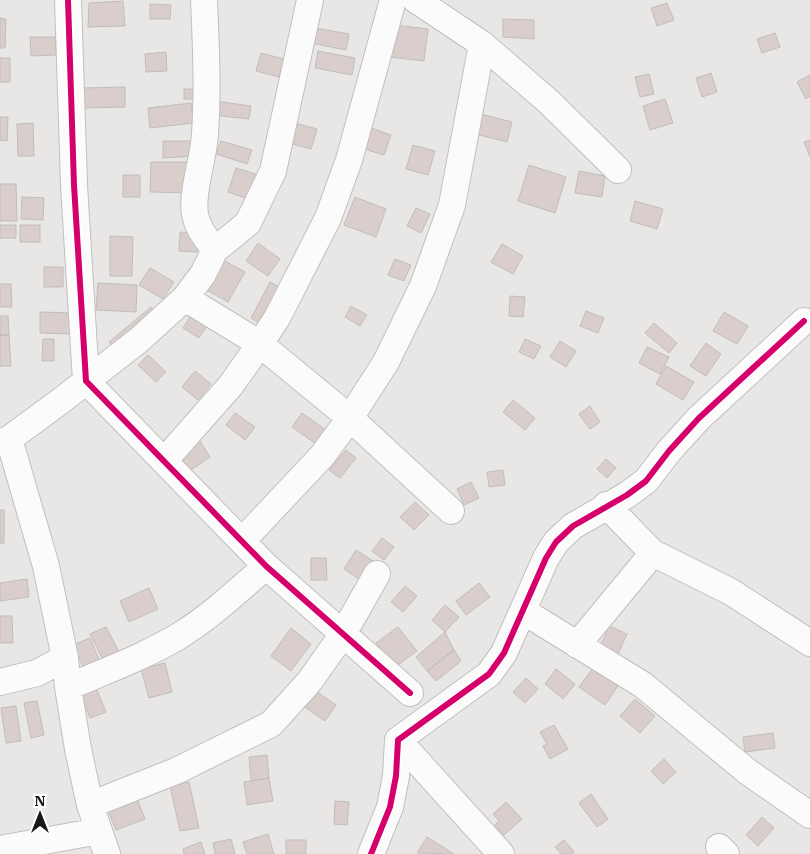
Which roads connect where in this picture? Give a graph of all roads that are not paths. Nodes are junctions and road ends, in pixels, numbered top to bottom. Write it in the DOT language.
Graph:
graph roads {
  1 [pos="68,0"];
  2 [pos="204,0"];
  3 [pos="310,0"];
  4 [pos="393,0"];
  5 [pos="416,0"];
  6 [pos="482,44"];
  7 [pos="618,170"];
  8 [pos="216,250"];
  9 [pos="185,298"];
  10 [pos="804,321"];
  11 [pos="260,344"];
  12 [pos="86,380"];
  13 [pos="350,418"];
  14 [pos="4,441"];
  15 [pos="164,461"];
  16 [pos="606,505"];
  17 [pos="451,511"];
  18 [pos="242,541"];
  19 [pos="653,553"];
  20 [pos="266,566"];
  21 [pos="377,574"];
  22 [pos="523,611"];
  23 [pos="343,634"];
  24 [pos="810,643"];
  25 [pos="577,645"];
  26 [pos="65,658"];
  27 [pos="0,682"];
  28 [pos="68,687"];
  29 [pos="410,693"];
  30 [pos="398,740"];
  31 [pos="90,805"];
  32 [pos="810,815"];
  33 [pos="103,843"];
  34 [pos="0,849"];
  35 [pos="370,854"];
  36 [pos="501,854"];
  1 -- 12 [label="street"];
  2 -- 8 [label="street"];
  3 -- 8 [label="street"];
  4 -- 11 [label="street"];
  5 -- 6 [label="street"];
  6 -- 7 [label="street"];
  6 -- 13 [label="street"];
  8 -- 9 [label="street"];
  9 -- 11 [label="street"];
  9 -- 12 [label="street"];
  10 -- 16 [label="street"];
  11 -- 13 [label="street"];
  11 -- 15 [label="street"];
  12 -- 14 [label="street"];
  12 -- 15 [label="street"];
  13 -- 17 [label="street"];
  13 -- 18 [label="street"];
  14 -- 26 [label="street"];
  15 -- 18 [label="street"];
  16 -- 19 [label="street"];
  16 -- 22 [label="street"];
  18 -- 20 [label="street"];
  19 -- 24 [label="street"];
  19 -- 25 [label="street"];
  20 -- 23 [label="street"];
  20 -- 28 [label="street"];
  21 -- 23 [label="street"];
  22 -- 25 [label="street"];
  22 -- 30 [label="street"];
  23 -- 29 [label="street"];
  23 -- 31 [label="street"];
  25 -- 32 [label="street"];
  26 -- 27 [label="street"];
  26 -- 28 [label="street"];
  28 -- 31 [label="street"];
  30 -- 35 [label="street"];
  30 -- 36 [label="street"];
  31 -- 33 [label="street"];
  33 -- 34 [label="street"];
}
